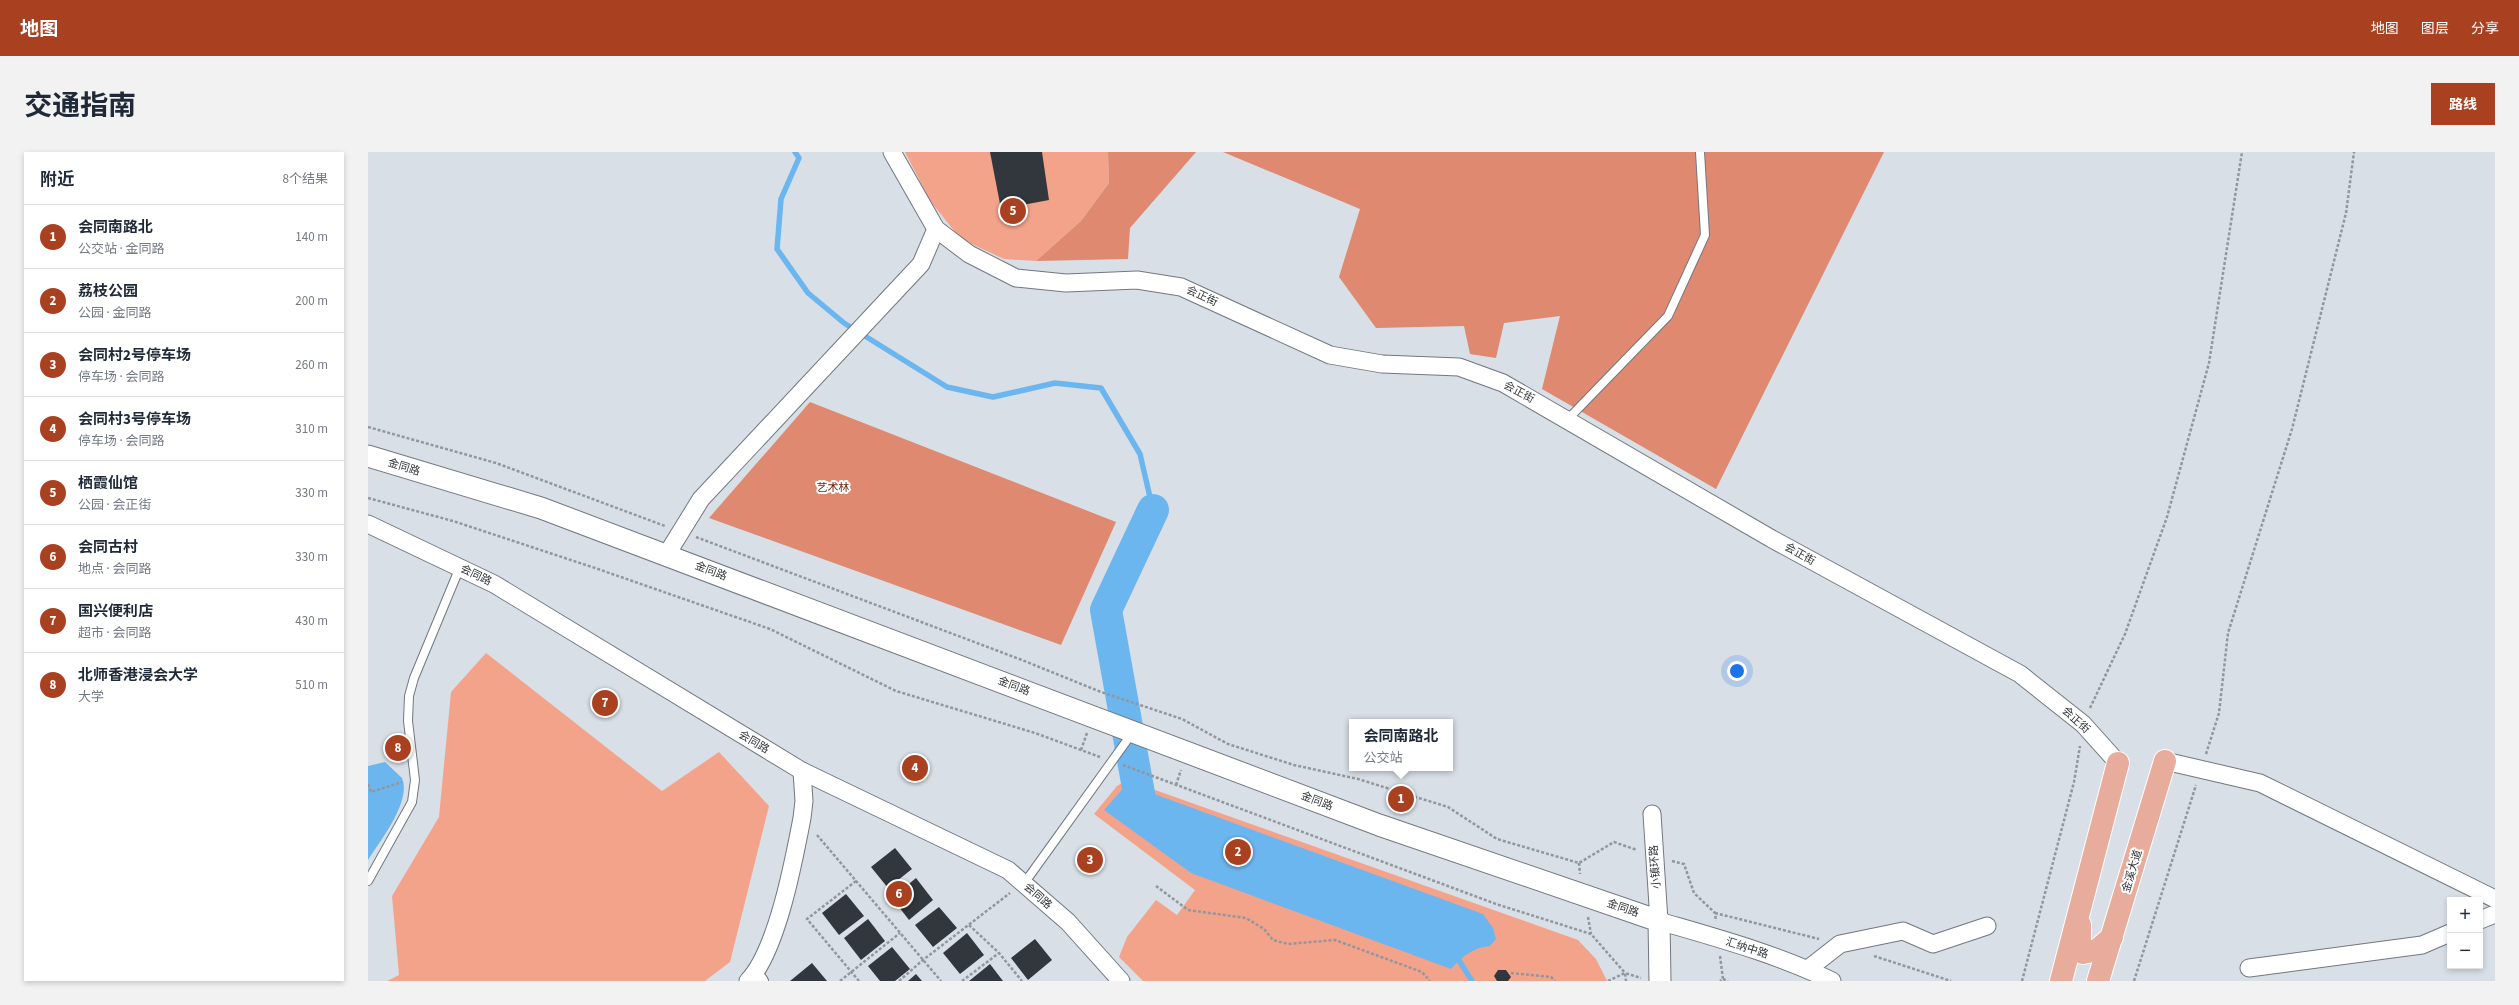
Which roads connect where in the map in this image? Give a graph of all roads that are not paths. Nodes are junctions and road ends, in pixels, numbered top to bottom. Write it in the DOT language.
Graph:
graph roads {
  1 [pos="892,152"];
  2 [pos="1700,152"];
  3 [pos="936,229"];
  4 [pos="1568,419"];
  5 [pos="368,456"];
  6 [pos="368,524"];
  7 [pos="667,554"];
  8 [pos="460,567"];
  9 [pos="1133,731"];
  10 [pos="2165,761"];
  11 [pos="2118,763"];
  12 [pos="802,771"];
  13 [pos="1652,814"];
  14 [pos="1026,880"];
  15 [pos="368,881"];
  16 [pos="2495,899"];
  17 [pos="2082,906"];
  18 [pos="2495,914"];
  19 [pos="2483,919"];
  20 [pos="1659,921"];
  21 [pos="1987,926"];
  22 [pos="2447,934"];
  23 [pos="2112,937"];
  24 [pos="2250,968"];
  25 [pos="1808,969"];
  26 [pos="755,978"];
  27 [pos="1652,980"];
  28 [pos="1121,981"];
  29 [pos="1832,981"];
  30 [pos="2062,981"];
  31 [pos="2098,981"];
  1 -- 3 [label="street, 会正街"];
  2 -- 4 [label="lane"];
  3 -- 4 [label="street, 会正街"];
  3 -- 7 [label="street"];
  4 -- 11 [label="street, 会正街"];
  5 -- 7 [label="street, 金同路"];
  6 -- 8 [label="street, 会同路"];
  7 -- 9 [label="street, 金同路"];
  8 -- 12 [label="street, 会同路"];
  8 -- 15 [label="lane"];
  9 -- 14 [label="lane"];
  9 -- 20 [label="street, 金同路"];
  10 -- 16 [label="street"];
  10 -- 23 [label="main road, 金溪大道"];
  11 -- 17 [label="main road"];
  12 -- 14 [label="street, 会同路"];
  12 -- 26 [label="street"];
  13 -- 20 [label="street, 小镇环路"];
  14 -- 28 [label="street, 会同路"];
  17 -- 23 [label="main road"];
  17 -- 30 [label="main road"];
  18 -- 19 [label="street"];
  20 -- 25 [label="street, 汇纳中路"];
  20 -- 27 [label="street"];
  21 -- 25 [label="street"];
  22 -- 24 [label="street"];
  23 -- 31 [label="main road, 金溪大道"];
  25 -- 29 [label="street, 汇纳中路"];
}
